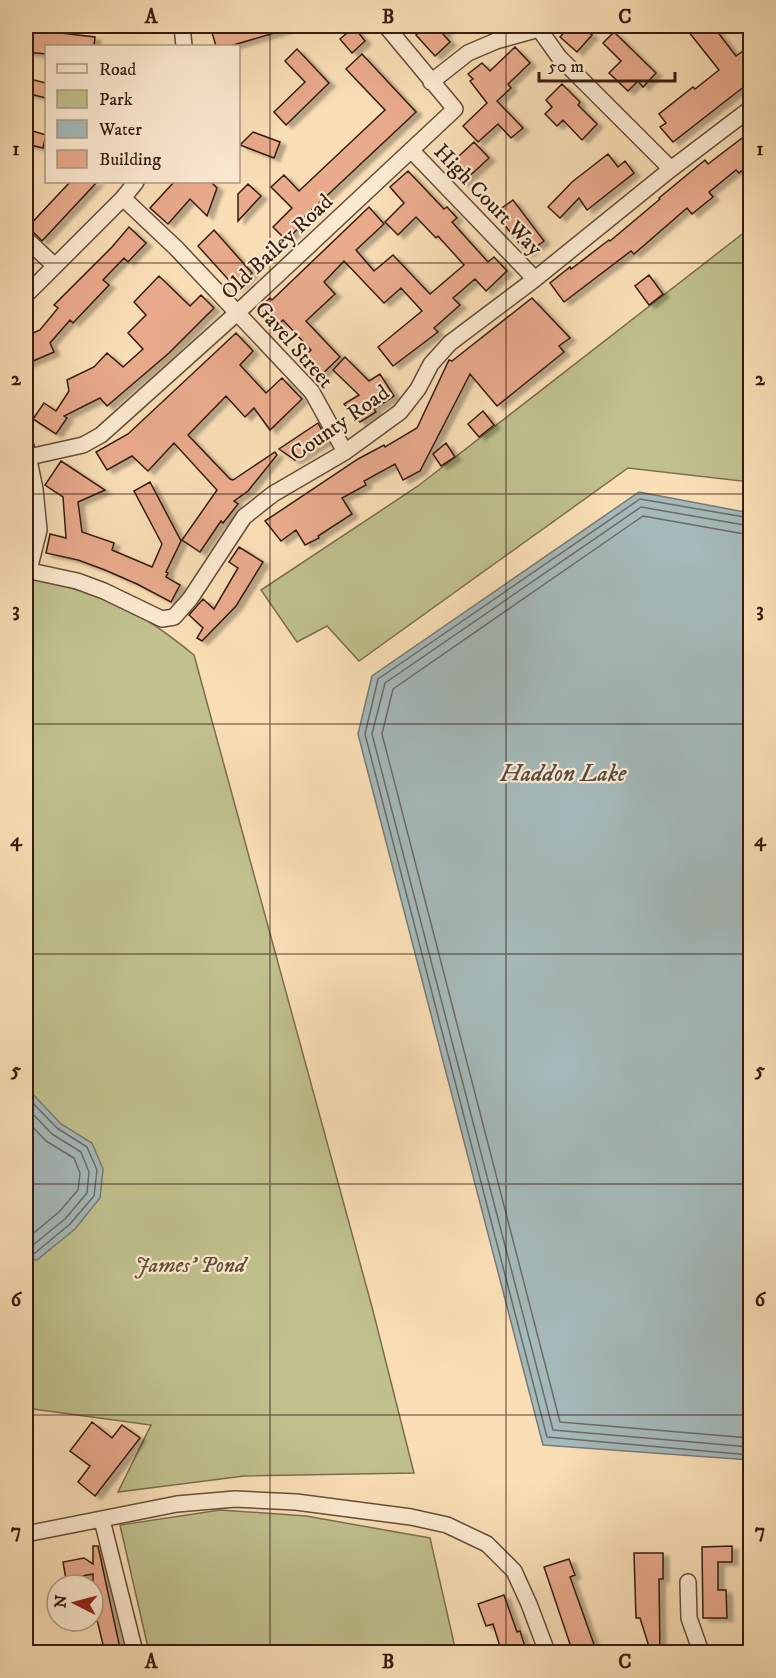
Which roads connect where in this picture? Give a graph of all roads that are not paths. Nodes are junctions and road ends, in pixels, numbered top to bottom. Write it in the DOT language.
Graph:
graph roads {
  1 [pos="182,26"];
  2 [pos="386,26"];
  3 [pos="540,27"];
  4 [pos="184,45"];
  5 [pos="431,82"];
  6 [pos="750,109"];
  7 [pos="411,150"];
  8 [pos="671,169"];
  9 [pos="135,183"];
  10 [pos="123,198"];
  11 [pos="26,239"];
  12 [pos="55,266"];
  13 [pos="535,279"];
  14 [pos="26,295"];
  15 [pos="238,312"];
  16 [pos="27,451"];
  17 [pos="345,452"];
  18 [pos="27,570"];
  19 [pos="102,1520"];
  20 [pos="26,1534"];
  21 [pos="688,1582"];
  22 [pos="135,1652"];
  23 [pos="546,1653"];
  24 [pos="701,1653"];
  1 -- 4 [label="street"];
  2 -- 5 [label="street, Old Bailey Road"];
  3 -- 5 [label="street"];
  3 -- 8 [label="street"];
  5 -- 7 [label="street, Old Bailey Road"];
  6 -- 8 [label="street, County Road"];
  7 -- 13 [label="street, High Court Way"];
  7 -- 15 [label="street, Old Bailey Road"];
  8 -- 13 [label="street, County Road"];
  9 -- 10 [label="street"];
  10 -- 12 [label="street"];
  10 -- 15 [label="street, Gavel Street"];
  11 -- 12 [label="street"];
  12 -- 14 [label="street"];
  13 -- 17 [label="street, County Road"];
  15 -- 16 [label="street, Old Bailey Road"];
  15 -- 17 [label="street, Gavel Street"];
  16 -- 18 [label="street"];
  17 -- 18 [label="street, County Road"];
  19 -- 20 [label="street"];
  19 -- 22 [label="street"];
  19 -- 23 [label="street"];
  21 -- 24 [label="street"];
}
